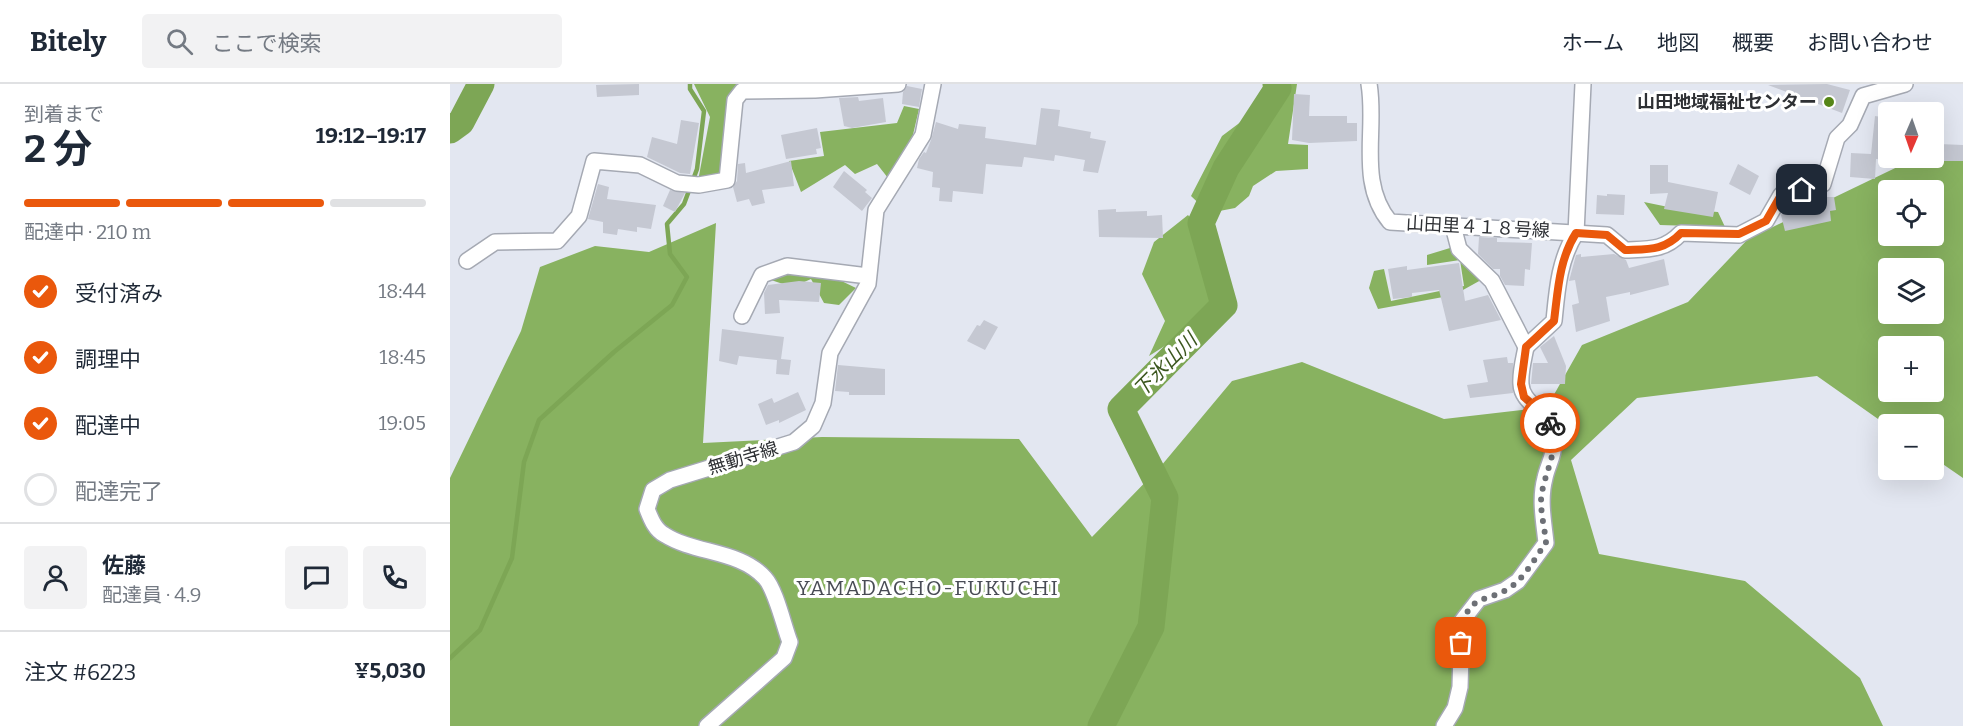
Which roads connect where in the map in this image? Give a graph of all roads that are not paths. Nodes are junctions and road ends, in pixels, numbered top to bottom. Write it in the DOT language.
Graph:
graph roads {
  1 [pos="898,84"];
  2 [pos="933,84"];
  3 [pos="1369,84"];
  4 [pos="1583,84"];
  5 [pos="1905,85"];
  6 [pos="1453,226"];
  7 [pos="1576,233"];
  8 [pos="466,261"];
  9 [pos="868,276"];
  10 [pos="742,316"];
  11 [pos="1526,347"];
  12 [pos="707,726"];
  13 [pos="1444,726"];
  1 -- 8 [label="street"];
  2 -- 9 [label="street, 無動寺線"];
  3 -- 6 [label="street, 山田里４１８号線"];
  4 -- 7 [label="street"];
  5 -- 7 [label="street, 山田里４１８号線"];
  6 -- 7 [label="street, 山田里４１８号線"];
  6 -- 11 [label="street"];
  7 -- 11 [label="street"];
  9 -- 10 [label="street"];
  9 -- 12 [label="street, 無動寺線"];
  11 -- 13 [label="street"];
}
